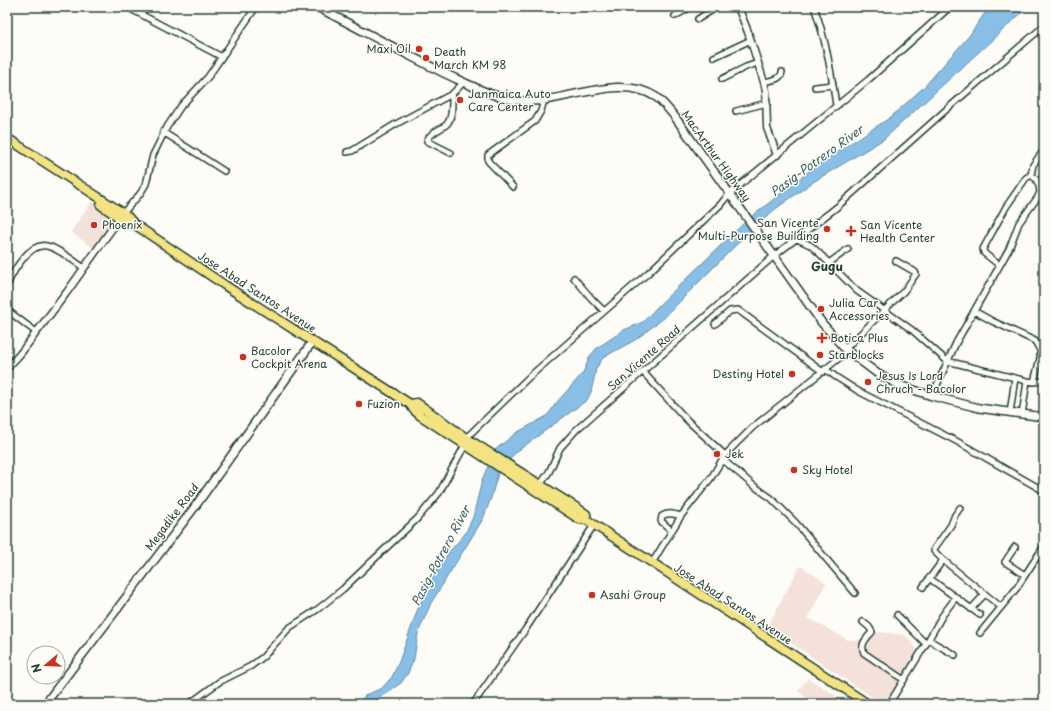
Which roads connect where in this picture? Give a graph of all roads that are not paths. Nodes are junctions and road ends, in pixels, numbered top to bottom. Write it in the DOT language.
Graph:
graph roads {
  1 [pos="128,7"];
  2 [pos="256,7"];
  3 [pos="317,7"];
  4 [pos="690,7"];
  5 [pos="717,7"];
  6 [pos="738,7"];
  7 [pos="814,7"];
  8 [pos="950,7"];
  9 [pos="675,16"];
  10 [pos="698,19"];
  11 [pos="1044,26"];
  12 [pos="751,40"];
  13 [pos="222,57"];
  14 [pos="714,57"];
  15 [pos="758,63"];
  16 [pos="782,72"];
  17 [pos="722,78"];
  18 [pos="464,82"];
  19 [pos="764,82"];
  20 [pos="833,85"];
  21 [pos="815,87"];
  22 [pos="452,94"];
  23 [pos="544,100"];
  24 [pos="767,103"];
  25 [pos="836,105"];
  26 [pos="736,111"];
  27 [pos="163,132"];
  28 [pos="7,138"];
  29 [pos="7,144"];
  30 [pos="1044,150"];
  31 [pos="347,152"];
  32 [pos="451,153"];
  33 [pos="777,155"];
  34 [pos="224,171"];
  35 [pos="1032,175"];
  36 [pos="513,186"];
  37 [pos="730,195"];
  38 [pos="121,216"];
  39 [pos="795,238"];
  40 [pos="848,249"];
  41 [pos="773,255"];
  42 [pos="896,261"];
  43 [pos="829,263"];
  44 [pos="999,265"];
  45 [pos="84,268"];
  46 [pos="574,278"];
  47 [pos="7,285"];
  48 [pos="7,310"];
  49 [pos="604,311"];
  50 [pos="884,311"];
  51 [pos="974,311"];
  52 [pos="715,324"];
  53 [pos="36,332"];
  54 [pos="313,341"];
  55 [pos="846,350"];
  56 [pos="9,361"];
  57 [pos="947,361"];
  58 [pos="7,368"];
  59 [pos="824,371"];
  60 [pos="643,372"];
  61 [pos="1015,378"];
  62 [pos="1028,381"];
  63 [pos="1044,381"];
  64 [pos="1034,382"];
  65 [pos="932,396"];
  66 [pos="1010,413"];
  67 [pos="1022,415"];
  68 [pos="1044,417"];
  69 [pos="467,443"];
  70 [pos="724,457"];
  71 [pos="537,486"];
  72 [pos="1044,491"];
  73 [pos="960,508"];
  74 [pos="681,516"];
  75 [pos="591,523"];
  76 [pos="672,530"];
  77 [pos="1044,546"];
  78 [pos="1015,547"];
  79 [pos="943,560"];
  80 [pos="652,563"];
  81 [pos="1025,575"];
  82 [pos="929,578"];
  83 [pos="923,587"];
  84 [pos="855,593"];
  85 [pos="985,594"];
  86 [pos="956,597"];
  87 [pos="1001,607"];
  88 [pos="971,609"];
  89 [pos="897,614"];
  90 [pos="980,615"];
  91 [pos="863,622"];
  92 [pos="980,633"];
  93 [pos="928,641"];
  94 [pos="955,655"];
  95 [pos="904,680"];
  96 [pos="45,704"];
  97 [pos="190,704"];
  98 [pos="473,704"];
  99 [pos="868,704"];
  100 [pos="889,704"];
  1 -- 13 [label="street"];
  2 -- 13 [label="street"];
  3 -- 18 [label="main road, MacArthur Highway"];
  4 -- 9 [label="street"];
  5 -- 10 [label="street"];
  6 -- 12 [label="street"];
  7 -- 20 [label="street"];
  8 -- 25 [label="street"];
  11 -- 39 [label="street, San Vicente Road"];
  12 -- 14 [label="street"];
  12 -- 15 [label="street"];
  13 -- 27 [label="street"];
  15 -- 17 [label="street"];
  15 -- 19 [label="street"];
  16 -- 19 [label="street"];
  18 -- 22 [label="street"];
  18 -- 23 [label="main road, MacArthur Highway"];
  19 -- 24 [label="street"];
  20 -- 21 [label="street"];
  20 -- 25 [label="street"];
  22 -- 31 [label="street"];
  22 -- 32 [label="street"];
  23 -- 36 [label="street"];
  23 -- 37 [label="main road, MacArthur Highway"];
  24 -- 26 [label="street"];
  24 -- 33 [label="street"];
  25 -- 33 [label="street"];
  27 -- 34 [label="street"];
  27 -- 38 [label="street"];
  28 -- 38 [label="highway, Jose Abad Santos Avenue"];
  29 -- 38 [label="highway, Jose Abad Santos Avenue"];
  30 -- 35 [label="street"];
  33 -- 37 [label="street"];
  35 -- 44 [label="street"];
  35 -- 44 [label="street"];
  37 -- 41 [label="main road, MacArthur Highway"];
  37 -- 49 [label="street"];
  38 -- 45 [label="street"];
  38 -- 54 [label="highway, Jose Abad Santos Avenue"];
  39 -- 41 [label="street, San Vicente Road"];
  39 -- 43 [label="street"];
  40 -- 43 [label="street"];
  41 -- 55 [label="main road, MacArthur Highway"];
  41 -- 60 [label="street, San Vicente Road"];
  42 -- 50 [label="street"];
  43 -- 50 [label="street"];
  44 -- 51 [label="street"];
  45 -- 47 [label="street"];
  45 -- 53 [label="street"];
  46 -- 49 [label="street"];
  48 -- 53 [label="street"];
  49 -- 69 [label="street"];
  50 -- 55 [label="street"];
  50 -- 57 [label="street"];
  51 -- 57 [label="street"];
  51 -- 64 [label="street"];
  52 -- 59 [label="street"];
  53 -- 56 [label="street"];
  54 -- 69 [label="highway, Jose Abad Santos Avenue"];
  54 -- 96 [label="main road, Megadike Road"];
  55 -- 59 [label="street"];
  55 -- 65 [label="main road, MacArthur Highway"];
  56 -- 58 [label="street"];
  57 -- 61 [label="street"];
  57 -- 65 [label="street"];
  59 -- 70 [label="street"];
  59 -- 72 [label="street"];
  60 -- 70 [label="street"];
  60 -- 71 [label="street, San Vicente Road"];
  61 -- 62 [label="street"];
  61 -- 66 [label="street"];
  62 -- 64 [label="street"];
  62 -- 67 [label="street"];
  63 -- 64 [label="street"];
  65 -- 66 [label="main road, MacArthur Highway"];
  66 -- 67 [label="main road, MacArthur Highway"];
  67 -- 68 [label="main road, MacArthur Highway"];
  69 -- 71 [label="highway, Jose Abad Santos Avenue"];
  69 -- 97 [label="street"];
  70 -- 74 [label="street"];
  70 -- 84 [label="street"];
  71 -- 75 [label="highway, Jose Abad Santos Avenue"];
  73 -- 79 [label="street"];
  74 -- 76 [label="street"];
  74 -- 76 [label="street"];
  75 -- 80 [label="highway, Jose Abad Santos Avenue"];
  75 -- 98 [label="street"];
  76 -- 80 [label="street"];
  77 -- 81 [label="street"];
  78 -- 81 [label="street"];
  79 -- 82 [label="street"];
  79 -- 85 [label="street"];
  80 -- 99 [label="highway, Jose Abad Santos Avenue"];
  81 -- 87 [label="street"];
  82 -- 83 [label="street"];
  82 -- 86 [label="street"];
  85 -- 87 [label="street"];
  85 -- 88 [label="street"];
  86 -- 88 [label="street"];
  86 -- 93 [label="street"];
  87 -- 92 [label="street"];
  88 -- 90 [label="street"];
  89 -- 93 [label="street"];
  91 -- 95 [label="street"];
  93 -- 94 [label="street"];
  93 -- 95 [label="street"];
  95 -- 100 [label="street"];
}
